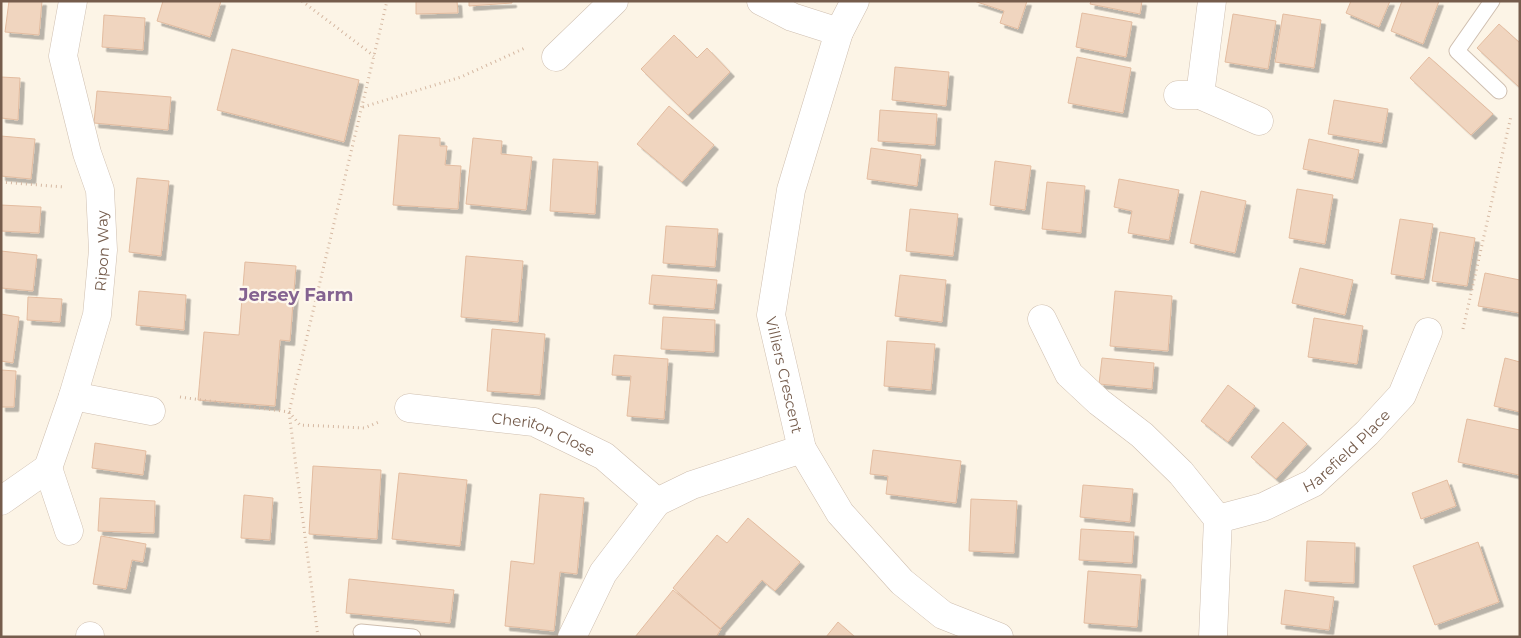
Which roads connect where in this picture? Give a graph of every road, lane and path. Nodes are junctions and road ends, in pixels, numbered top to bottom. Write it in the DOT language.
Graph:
graph roads {
  1 [pos="73,1"];
  2 [pos="302,1"];
  3 [pos="387,1"];
  4 [pos="614,1"];
  5 [pos="761,1"];
  6 [pos="855,1"];
  7 [pos="1212,1"];
  8 [pos="1492,1"];
  9 [pos="839,32"];
  10 [pos="374,56"];
  11 [pos="556,57"];
  12 [pos="1499,91"];
  13 [pos="363,107"];
  14 [pos="1513,108"];
  15 [pos="1259,122"];
  16 [pos="1,182"];
  17 [pos="100,190"];
  18 [pos="1042,320"];
  19 [pos="1428,332"];
  20 [pos="73,396"];
  21 [pos="409,408"];
  22 [pos="151,411"];
  23 [pos="289,412"];
  24 [pos="802,449"];
  25 [pos="48,468"];
  26 [pos="1,501"];
  27 [pos="657,502"];
  28 [pos="1218,519"];
  29 [pos="69,530"];
  30 [pos="361,632"];
  31 [pos="318,637"];
  32 [pos="413,637"];
  33 [pos="572,637"];
  34 [pos="999,637"];
  35 [pos="1213,637"];
  1 -- 17 [label="street, Ripon Way"];
  2 -- 10 [label="path"];
  3 -- 10 [label="path"];
  4 -- 11 [label="street"];
  5 -- 9 [label="street"];
  6 -- 9 [label="street, Villiers Crescent"];
  7 -- 15 [label="street"];
  8 -- 12 [label="lane"];
  9 -- 24 [label="street, Villiers Crescent"];
  10 -- 13 [label="path"];
  11 -- 13 [label="path"];
  13 -- 23 [label="path"];
  14 -- 19 [label="path"];
  16 -- 17 [label="path"];
  17 -- 20 [label="street, Ripon Way"];
  18 -- 28 [label="street"];
  19 -- 28 [label="street, Harefield Place"];
  20 -- 22 [label="street"];
  20 -- 25 [label="street, Ripon Way"];
  21 -- 23 [label="path"];
  21 -- 27 [label="street, Cheriton Close"];
  22 -- 23 [label="path"];
  23 -- 31 [label="path"];
  24 -- 27 [label="street"];
  24 -- 34 [label="street, Villiers Crescent"];
  25 -- 26 [label="street"];
  25 -- 29 [label="street"];
  27 -- 33 [label="street"];
  28 -- 35 [label="street"];
  30 -- 32 [label="lane"];
}
